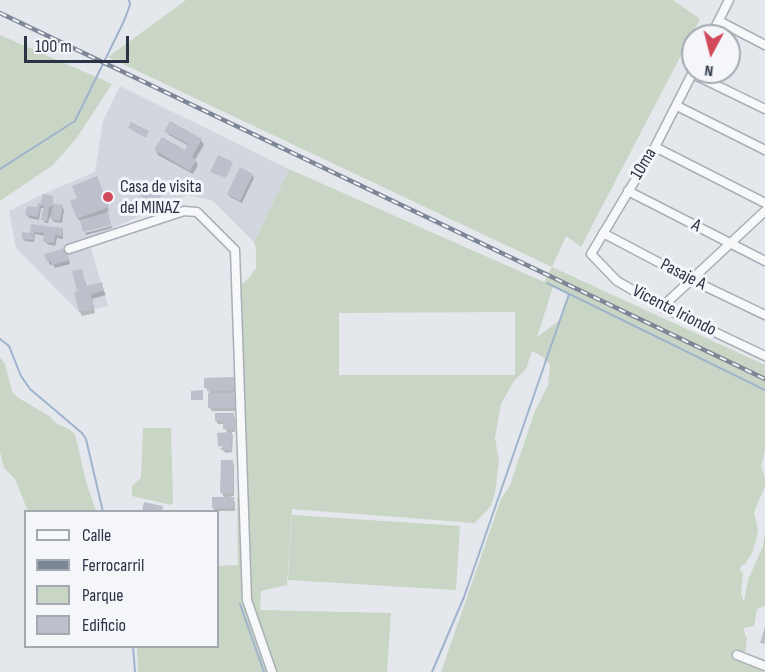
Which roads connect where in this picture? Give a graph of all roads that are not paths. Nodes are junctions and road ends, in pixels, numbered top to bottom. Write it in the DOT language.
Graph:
graph roads {
  1 [pos="729,0"];
  2 [pos="719,21"];
  3 [pos="717,24"];
  4 [pos="765,45"];
  5 [pos="687,84"];
  6 [pos="715,84"];
  7 [pos="676,106"];
  8 [pos="765,109"];
  9 [pos="654,147"];
  10 [pos="765,150"];
  11 [pos="628,191"];
  12 [pos="765,203"];
  13 [pos="765,211"];
  14 [pos="603,233"];
  15 [pos="730,244"];
  16 [pos="69,249"];
  17 [pos="591,254"];
  18 [pos="765,261"];
  19 [pos="692,280"];
  20 [pos="662,306"];
  21 [pos="765,315"];
  22 [pos="765,356"];
  23 [pos="737,655"];
  24 [pos="765,666"];
  25 [pos="272,672"];
  1 -- 2 [label="street"];
  2 -- 3 [label="street"];
  2 -- 4 [label="street"];
  5 -- 7 [label="street, 10ma"];
  6 -- 8 [label="street"];
  7 -- 9 [label="street, 10ma"];
  7 -- 10 [label="street"];
  9 -- 11 [label="street, 10ma"];
  9 -- 12 [label="street"];
  11 -- 14 [label="street, 10ma"];
  11 -- 15 [label="street, A"];
  13 -- 15 [label="street"];
  14 -- 17 [label="street, 10ma"];
  14 -- 19 [label="street, Pasaje A"];
  15 -- 18 [label="street, A"];
  15 -- 19 [label="street"];
  16 -- 25 [label="street"];
  17 -- 20 [label="street, Vicente Iriondo"];
  19 -- 20 [label="street"];
  19 -- 21 [label="street, Pasaje A"];
  20 -- 22 [label="street, Vicente Iriondo"];
  23 -- 24 [label="street"];
}
